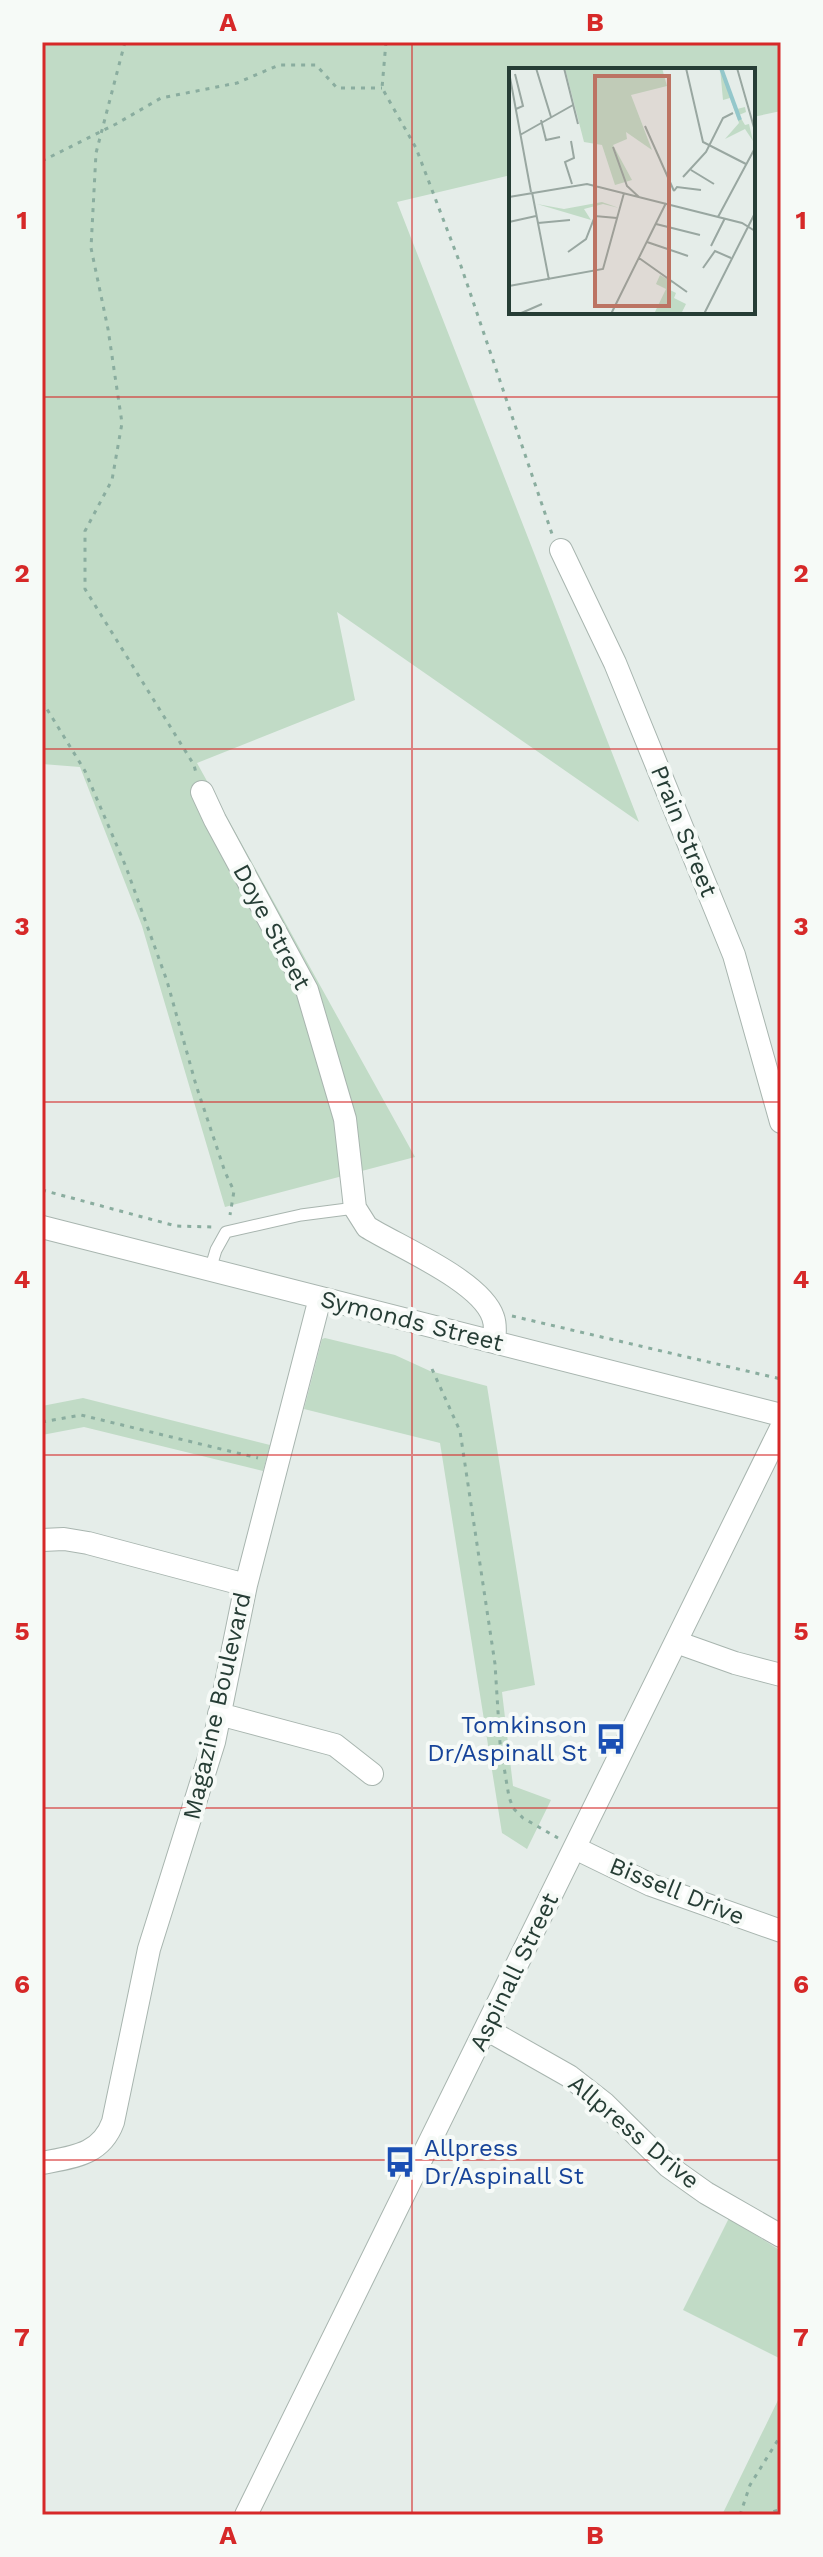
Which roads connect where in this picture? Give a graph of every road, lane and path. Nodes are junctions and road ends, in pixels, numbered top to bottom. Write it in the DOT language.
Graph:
graph roads {
  1 [pos="125,42"];
  2 [pos="386,42"];
  3 [pos="382,88"];
  4 [pos="102,132"];
  5 [pos="42,161"];
  6 [pos="561,550"];
  7 [pos="42,701"];
  8 [pos="202,792"];
  9 [pos="781,1122"];
  10 [pos="42,1190"];
  11 [pos="355,1208"];
  12 [pos="42,1227"];
  13 [pos="226,1232"];
  14 [pos="210,1270"];
  15 [pos="320,1298"];
  16 [pos="489,1310"];
  17 [pos="494,1342"];
  18 [pos="432,1369"];
  19 [pos="781,1379"];
  20 [pos="781,1415"];
  21 [pos="42,1422"];
  22 [pos="781,1428"];
  23 [pos="278,1463"];
  24 [pos="42,1540"];
  25 [pos="246,1585"];
  26 [pos="676,1642"];
  27 [pos="781,1675"];
  28 [pos="219,1714"];
  29 [pos="372,1774"];
  30 [pos="575,1848"];
  31 [pos="781,1931"];
  32 [pos="486,2029"];
  33 [pos="42,2163"];
  34 [pos="781,2236"];
  35 [pos="781,2435"];
  36 [pos="781,2509"];
  37 [pos="246,2515"];
  38 [pos="740,2515"];
  39 [pos="764,2515"];
  1 -- 4 [label="path"];
  2 -- 3 [label="path"];
  3 -- 4 [label="path"];
  3 -- 6 [label="path"];
  4 -- 5 [label="path"];
  4 -- 8 [label="path"];
  6 -- 9 [label="street, Prain Street"];
  7 -- 13 [label="path"];
  8 -- 11 [label="street, Doye Street"];
  10 -- 13 [label="path"];
  11 -- 13 [label="lane"];
  11 -- 16 [label="street"];
  12 -- 14 [label="street, Symonds Street"];
  13 -- 14 [label="lane"];
  14 -- 15 [label="street, Symonds Street"];
  15 -- 17 [label="street, Symonds Street"];
  15 -- 23 [label="street, Magazine Boulevard"];
  16 -- 17 [label="street"];
  16 -- 19 [label="path"];
  17 -- 20 [label="street, Symonds Street"];
  18 -- 30 [label="path"];
  21 -- 23 [label="path"];
  22 -- 26 [label="street, Aspinall Street"];
  23 -- 25 [label="street, Magazine Boulevard"];
  24 -- 25 [label="street"];
  25 -- 28 [label="street, Magazine Boulevard"];
  26 -- 27 [label="street"];
  26 -- 30 [label="street, Aspinall Street"];
  28 -- 29 [label="street"];
  28 -- 33 [label="street, Magazine Boulevard"];
  30 -- 31 [label="street, Bissell Drive"];
  30 -- 32 [label="street, Aspinall Street"];
  32 -- 34 [label="street, Allpress Drive"];
  32 -- 37 [label="street, Aspinall Street"];
  35 -- 38 [label="path"];
  36 -- 39 [label="path"];
}
